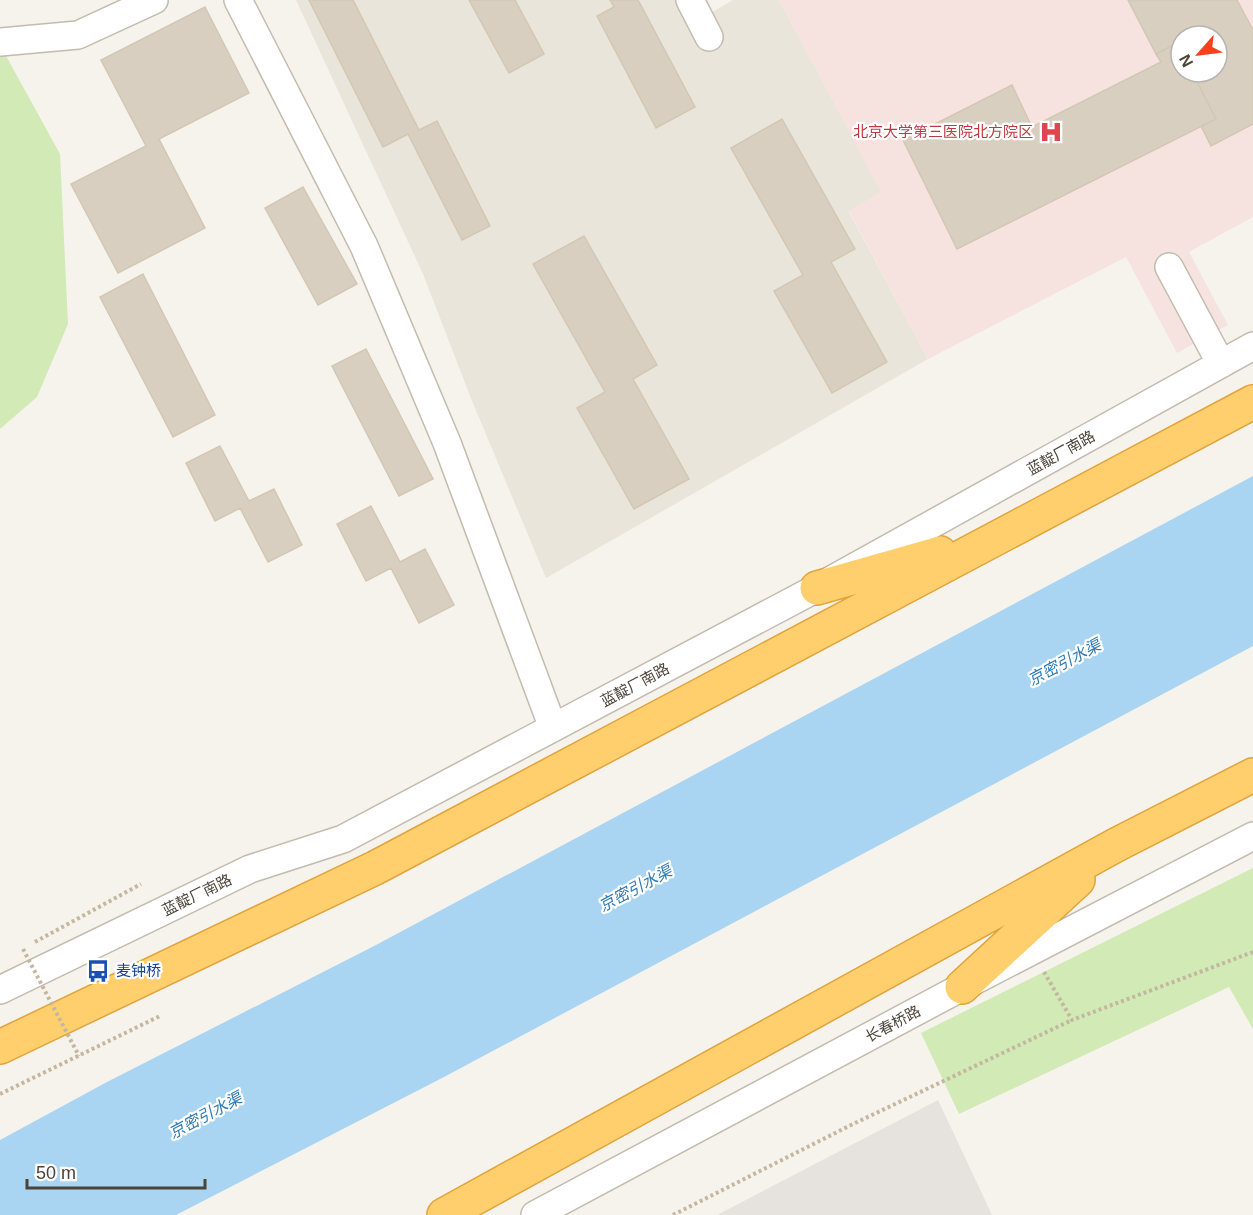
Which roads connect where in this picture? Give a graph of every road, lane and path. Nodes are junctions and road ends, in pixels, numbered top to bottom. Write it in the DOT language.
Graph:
graph roads {
  1 [pos="154,0"];
  2 [pos="238,0"];
  3 [pos="690,0"];
  4 [pos="709,37"];
  5 [pos="0,42"];
  6 [pos="1170,267"];
  7 [pos="1253,346"];
  8 [pos="1221,364"];
  9 [pos="1253,402"];
  10 [pos="1005,535"];
  11 [pos="818,588"];
  12 [pos="553,728"];
  13 [pos="1253,775"];
  14 [pos="1253,836"];
  15 [pos="1116,845"];
  16 [pos="141,884"];
  17 [pos="33,943"];
  18 [pos="1032,951"];
  19 [pos="1253,952"];
  20 [pos="16,953"];
  21 [pos="962,987"];
  22 [pos="0,990"];
  23 [pos="160,1016"];
  24 [pos="1072,1020"];
  25 [pos="0,1047"];
  26 [pos="79,1056"];
  27 [pos="0,1094"];
  28 [pos="444,1215"];
  29 [pos="535,1215"];
  30 [pos="673,1215"];
  1 -- 5 [label="street"];
  2 -- 12 [label="street"];
  3 -- 4 [label="street"];
  6 -- 8 [label="street"];
  7 -- 8 [label="street, 蓝靛厂南路"];
  8 -- 11 [label="street, 蓝靛厂南路"];
  9 -- 10 [label="highway"];
  10 -- 11 [label="highway"];
  10 -- 25 [label="highway"];
  11 -- 12 [label="street, 蓝靛厂南路"];
  12 -- 22 [label="street, 蓝靛厂南路"];
  13 -- 15 [label="highway"];
  14 -- 18 [label="street, 长春桥路"];
  15 -- 21 [label="highway"];
  15 -- 28 [label="highway"];
  16 -- 17 [label="path"];
  18 -- 21 [label="street, 长春桥路"];
  18 -- 24 [label="path"];
  19 -- 24 [label="path"];
  20 -- 26 [label="path, bridge"];
  21 -- 29 [label="street, 长春桥路"];
  23 -- 26 [label="path"];
  24 -- 30 [label="path"];
  26 -- 27 [label="path"];
}
